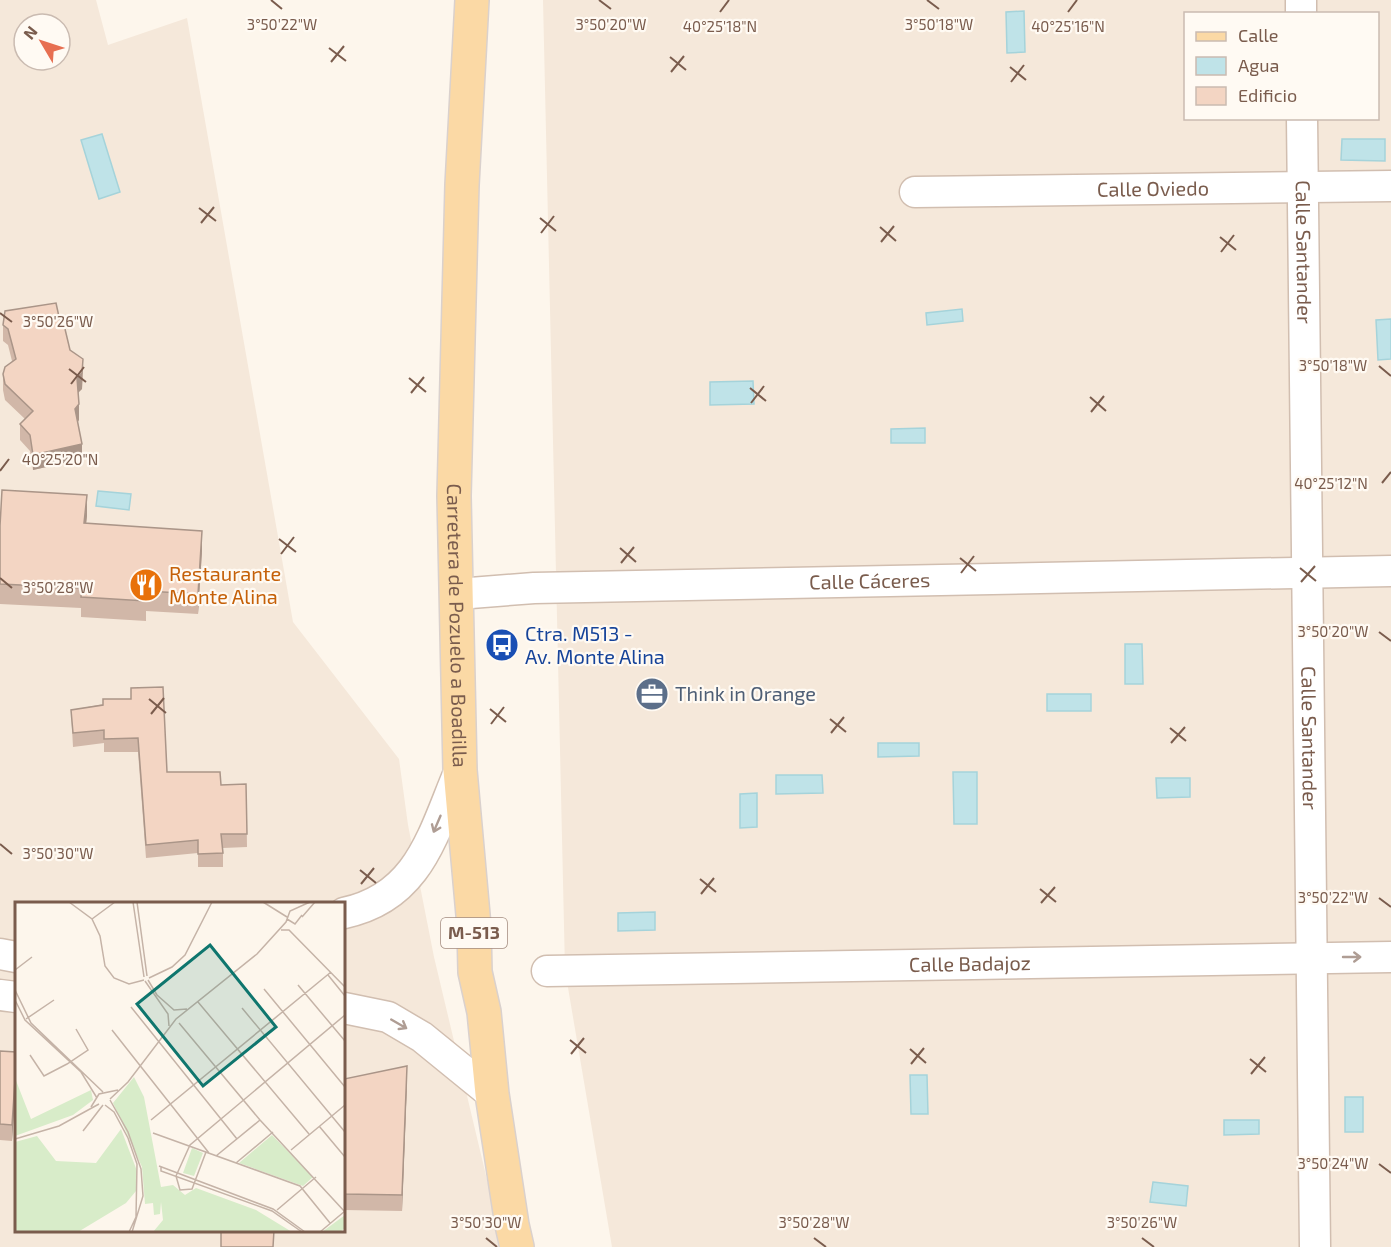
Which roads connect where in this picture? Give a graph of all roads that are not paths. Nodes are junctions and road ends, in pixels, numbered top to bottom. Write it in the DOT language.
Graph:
graph roads {
  1 [pos="472,0"];
  2 [pos="1302,120"];
  3 [pos="1303,186"];
  4 [pos="1391,186"];
  5 [pos="915,192"];
  6 [pos="1391,571"];
  7 [pos="1308,572"];
  8 [pos="458,594"];
  9 [pos="460,770"];
  10 [pos="345,913"];
  11 [pos="0,954"];
  12 [pos="15,957"];
  13 [pos="1313,957"];
  14 [pos="1391,957"];
  15 [pos="548,970"];
  16 [pos="0,995"];
  17 [pos="15,997"];
  18 [pos="345,1008"];
  19 [pos="492,1094"];
  20 [pos="518,1247"];
  21 [pos="1315,1247"];
  1 -- 8 [label="main road, Carretera de Pozuelo a Boadilla / M-513"];
  2 -- 3 [label="street, Calle Santander"];
  3 -- 4 [label="street, Calle Oviedo"];
  3 -- 5 [label="street, Calle Oviedo"];
  3 -- 7 [label="street, Calle Santander"];
  6 -- 7 [label="street, Calle Cáceres"];
  7 -- 8 [label="street, Calle Cáceres"];
  7 -- 13 [label="street, Calle Santander"];
  8 -- 9 [label="main road, Carretera de Pozuelo a Boadilla / M-513"];
  9 -- 10 [label="street, one-way"];
  9 -- 19 [label="main road, Carretera de Pozuelo a Boadilla / M-513"];
  11 -- 12 [label="street"];
  13 -- 14 [label="street, Calle Badajoz, one-way"];
  13 -- 15 [label="street, Calle Badajoz"];
  13 -- 21 [label="street, Calle Santander"];
  16 -- 17 [label="street"];
  18 -- 19 [label="street, one-way"];
  19 -- 20 [label="main road, Carretera de Pozuelo a Boadilla / M-513"];
}
